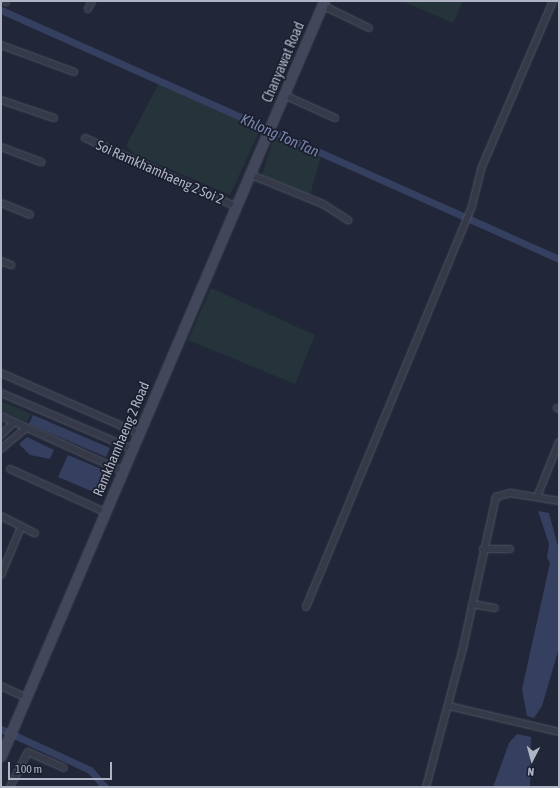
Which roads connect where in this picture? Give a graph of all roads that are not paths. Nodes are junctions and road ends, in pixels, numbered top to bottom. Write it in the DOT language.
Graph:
graph roads {
  1 [pos="92,1"];
  2 [pos="553,1"];
  3 [pos="323,3"];
  4 [pos="88,8"];
  5 [pos="369,28"];
  6 [pos="1,45"];
  7 [pos="74,72"];
  8 [pos="284,95"];
  9 [pos="1,100"];
  10 [pos="54,118"];
  11 [pos="335,118"];
  12 [pos="268,130"];
  13 [pos="85,138"];
  14 [pos="1,147"];
  15 [pos="41,162"];
  16 [pos="249,174"];
  17 [pos="1,203"];
  18 [pos="235,206"];
  19 [pos="30,215"];
  20 [pos="348,220"];
  21 [pos="1,261"];
  22 [pos="11,265"];
  23 [pos="1,373"];
  24 [pos="1,393"];
  25 [pos="1,416"];
  26 [pos="14,422"];
  27 [pos="26,428"];
  28 [pos="138,433"];
  29 [pos="1,435"];
  30 [pos="559,442"];
  31 [pos="121,444"];
  32 [pos="132,448"];
  33 [pos="1,449"];
  34 [pos="111,466"];
  35 [pos="10,468"];
  36 [pos="122,471"];
  37 [pos="537,497"];
  38 [pos="559,501"];
  39 [pos="105,512"];
  40 [pos="1,516"];
  41 [pos="22,527"];
  42 [pos="35,533"];
  43 [pos="483,549"];
  44 [pos="510,549"];
  45 [pos="1,575"];
  46 [pos="472,604"];
  47 [pos="306,607"];
  48 [pos="495,608"];
  49 [pos="1,686"];
  50 [pos="27,698"];
  51 [pos="449,706"];
  52 [pos="559,732"];
  53 [pos="1,756"];
  54 [pos="64,768"];
  55 [pos="10,787"];
  56 [pos="426,787"];
  1 -- 4 [label="street"];
  2 -- 47 [label="street"];
  3 -- 5 [label="street"];
  3 -- 8 [label="main road, Chanyawat Road"];
  6 -- 7 [label="street"];
  8 -- 11 [label="street"];
  8 -- 12 [label="main road, Chanyawat Road"];
  9 -- 10 [label="street"];
  12 -- 16 [label="main road, Ramkhamhaeng 2 Road"];
  13 -- 18 [label="street, Soi Ramkhamhaeng 2 Soi 2"];
  14 -- 15 [label="street"];
  16 -- 18 [label="main road, Ramkhamhaeng 2 Road"];
  16 -- 20 [label="street"];
  17 -- 19 [label="street"];
  18 -- 28 [label="main road, Ramkhamhaeng 2 Road"];
  21 -- 22 [label="street"];
  23 -- 28 [label="street"];
  24 -- 31 [label="street"];
  25 -- 26 [label="street"];
  26 -- 27 [label="street"];
  26 -- 29 [label="street"];
  27 -- 33 [label="street"];
  27 -- 34 [label="street"];
  28 -- 32 [label="main road, Ramkhamhaeng 2 Road"];
  30 -- 37 [label="street"];
  31 -- 32 [label="street"];
  31 -- 34 [label="street"];
  32 -- 36 [label="main road, Ramkhamhaeng 2 Road"];
  34 -- 36 [label="street"];
  35 -- 39 [label="street"];
  36 -- 39 [label="main road, Ramkhamhaeng 2 Road"];
  37 -- 38 [label="street"];
  37 -- 43 [label="street"];
  39 -- 50 [label="main road, Ramkhamhaeng 2 Road"];
  40 -- 41 [label="street"];
  41 -- 42 [label="street"];
  41 -- 45 [label="street"];
  43 -- 44 [label="street"];
  43 -- 46 [label="street"];
  46 -- 48 [label="street"];
  46 -- 51 [label="street"];
  49 -- 50 [label="street"];
  50 -- 53 [label="main road, Ramkhamhaeng 2 Road"];
  51 -- 52 [label="street"];
  51 -- 56 [label="street"];
  54 -- 55 [label="street"];
}
